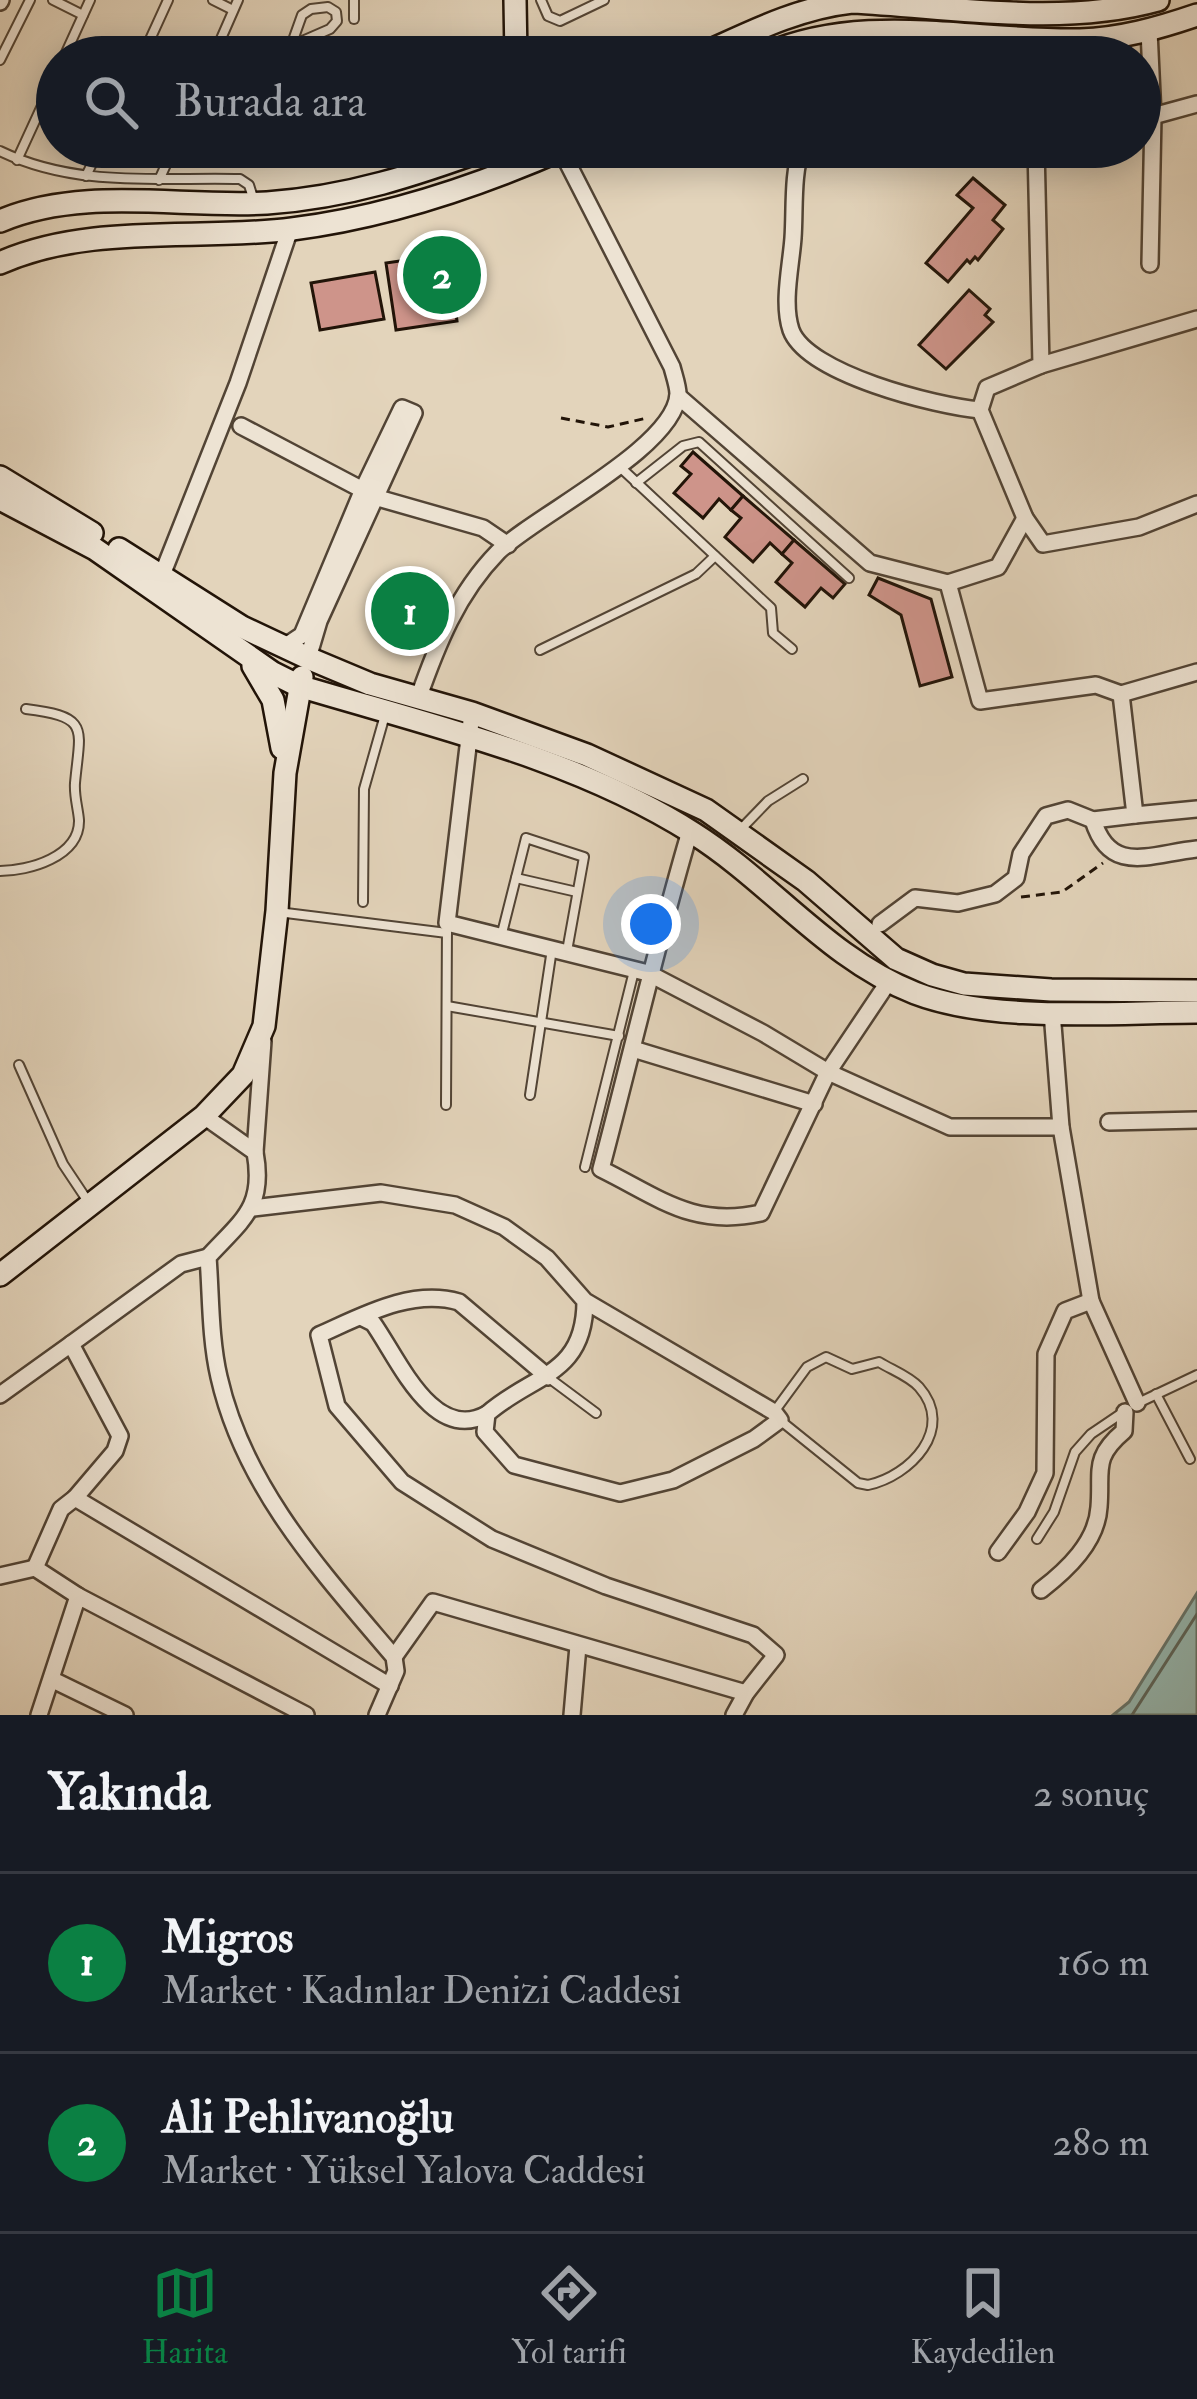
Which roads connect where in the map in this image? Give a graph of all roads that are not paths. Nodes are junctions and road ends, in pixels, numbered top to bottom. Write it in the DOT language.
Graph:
graph roads {
  1 [pos="30,0"];
  2 [pos="53,0"];
  3 [pos="90,0"];
  4 [pos="168,0"];
  5 [pos="212,0"];
  6 [pos="238,0"];
  7 [pos="354,0"];
  8 [pos="604,0"];
  9 [pos="1158,0"];
  10 [pos="542,1"];
  11 [pos="515,4"];
  12 [pos="233,10"];
  13 [pos="83,15"];
  14 [pos="1195,18"];
  15 [pos="354,19"];
  16 [pos="1149,31"];
  17 [pos="74,36"];
  18 [pos="152,36"];
  19 [pos="222,36"];
  20 [pos="295,36"];
  21 [pos="314,36"];
  22 [pos="516,36"];
  23 [pos="742,36"];
  24 [pos="1112,36"];
  25 [pos="1149,36"];
  26 [pos="0,60"];
  27 [pos="1197,104"];
  28 [pos="1161,114"];
  29 [pos="36,119"];
  30 [pos="0,151"];
  31 [pos="17,160"];
  32 [pos="36,164"];
  33 [pos="52,168"];
  34 [pos="90,168"];
  35 [pos="164,168"];
  36 [pos="429,168"];
  37 [pos="498,168"];
  38 [pos="573,168"];
  39 [pos="800,168"];
  40 [pos="1036,168"];
  41 [pos="1152,168"];
  42 [pos="86,176"];
  43 [pos="159,180"];
  44 [pos="246,203"];
  45 [pos="0,221"];
  46 [pos="290,230"];
  47 [pos="258,232"];
  48 [pos="0,236"];
  49 [pos="0,250"];
  50 [pos="0,263"];
  51 [pos="1150,264"];
  52 [pos="1197,320"];
  53 [pos="1041,365"];
  54 [pos="678,396"];
  55 [pos="980,410"];
  56 [pos="241,426"];
  57 [pos="620,467"];
  58 [pos="0,477"];
  59 [pos="636,483"];
  60 [pos="364,487"];
  61 [pos="378,498"];
  62 [pos="0,499"];
  63 [pos="1197,504"];
  64 [pos="1025,518"];
  65 [pos="508,545"];
  66 [pos="715,556"];
  67 [pos="163,575"];
  68 [pos="849,578"];
  69 [pos="948,583"];
  70 [pos="235,646"];
  71 [pos="284,647"];
  72 [pos="793,649"];
  73 [pos="540,650"];
  74 [pos="308,658"];
  75 [pos="1197,672"];
  76 [pos="274,674"];
  77 [pos="299,686"];
  78 [pos="1121,694"];
  79 [pos="418,699"];
  80 [pos="273,700"];
  81 [pos="26,709"];
  82 [pos="386,712"];
  83 [pos="472,713"];
  84 [pos="468,738"];
  85 [pos="285,773"];
  86 [pos="803,778"];
  87 [pos="1197,809"];
  88 [pos="1135,815"];
  89 [pos="1093,820"];
  90 [pos="690,831"];
  91 [pos="740,831"];
  92 [pos="1197,849"];
  93 [pos="0,872"];
  94 [pos="516,878"];
  95 [pos="578,892"];
  96 [pos="363,902"];
  97 [pos="277,911"];
  98 [pos="880,924"];
  99 [pos="447,928"];
  100 [pos="501,937"];
  101 [pos="559,951"];
  102 [pos="641,972"];
  103 [pos="889,981"];
  104 [pos="1197,991"];
  105 [pos="447,1006"];
  106 [pos="1052,1012"];
  107 [pos="1197,1012"];
  108 [pos="538,1022"];
  109 [pos="264,1026"];
  110 [pos="620,1036"];
  111 [pos="633,1049"];
  112 [pos="19,1065"];
  113 [pos="828,1072"];
  114 [pos="530,1095"];
  115 [pos="814,1104"];
  116 [pos="446,1105"];
  117 [pos="204,1116"];
  118 [pos="1197,1120"];
  119 [pos="1109,1122"];
  120 [pos="1061,1127"];
  121 [pos="255,1152"];
  122 [pos="585,1167"];
  123 [pos="90,1204"];
  124 [pos="254,1208"];
  125 [pos="208,1257"];
  126 [pos="0,1275"];
  127 [pos="585,1301"];
  128 [pos="1091,1301"];
  129 [pos="362,1317"];
  130 [pos="71,1344"];
  131 [pos="1197,1375"];
  132 [pos="548,1377"];
  133 [pos="1156,1394"];
  134 [pos="0,1395"];
  135 [pos="1131,1407"];
  136 [pos="596,1413"];
  137 [pos="487,1414"];
  138 [pos="777,1416"];
  139 [pos="1190,1459"];
  140 [pos="75,1498"];
  141 [pos="1037,1539"];
  142 [pos="998,1552"];
  143 [pos="35,1568"];
  144 [pos="0,1576"];
  145 [pos="1041,1589"];
  146 [pos="77,1596"];
  147 [pos="578,1646"];
  148 [pos="394,1657"];
  149 [pos="53,1679"];
  150 [pos="389,1686"];
  151 [pos="746,1693"];
  152 [pos="39,1715"];
  153 [pos="125,1715"];
  154 [pos="306,1715"];
  155 [pos="377,1715"];
  156 [pos="572,1715"];
  157 [pos="734,1715"];
  1 -- 26 [label="lane"];
  2 -- 13 [label="lane"];
  3 -- 13 [label="lane"];
  4 -- 18 [label="lane"];
  5 -- 12 [label="lane"];
  6 -- 12 [label="lane"];
  7 -- 15 [label="lane"];
  8 -- 10 [label="lane"];
  9 -- 23 [label="main road"];
  10 -- 11 [label="lane"];
  11 -- 22 [label="main road"];
  12 -- 19 [label="lane"];
  13 -- 17 [label="lane"];
  14 -- 16 [label="main road"];
  16 -- 24 [label="main road"];
  16 -- 25 [label="street"];
  20 -- 21 [label="lane"];
  27 -- 28 [label="street"];
  29 -- 31 [label="lane"];
  30 -- 31 [label="lane"];
  31 -- 32 [label="lane"];
  33 -- 42 [label="lane"];
  34 -- 42 [label="lane"];
  35 -- 43 [label="lane"];
  36 -- 44 [label="main road"];
  37 -- 46 [label="main road"];
  38 -- 54 [label="street"];
  39 -- 55 [label="street"];
  40 -- 53 [label="street"];
  41 -- 51 [label="street"];
  42 -- 43 [label="lane"];
  43 -- 44 [label="lane"];
  44 -- 45 [label="main road"];
  44 -- 48 [label="main road"];
  46 -- 47 [label="main road"];
  46 -- 67 [label="street"];
  47 -- 49 [label="main road"];
  47 -- 50 [label="main road"];
  52 -- 53 [label="street"];
  53 -- 55 [label="street"];
  54 -- 57 [label="street"];
  54 -- 69 [label="street"];
  55 -- 64 [label="street"];
  56 -- 60 [label="street"];
  57 -- 59 [label="lane"];
  57 -- 65 [label="street"];
  58 -- 67 [label="main road"];
  59 -- 66 [label="lane"];
  59 -- 68 [label="lane"];
  60 -- 61 [label="street"];
  60 -- 61 [label="street"];
  60 -- 71 [label="street"];
  61 -- 65 [label="street"];
  61 -- 74 [label="street"];
  62 -- 70 [label="main road"];
  63 -- 64 [label="street"];
  64 -- 69 [label="street"];
  65 -- 79 [label="street"];
  66 -- 72 [label="lane"];
  66 -- 73 [label="lane"];
  67 -- 71 [label="main road"];
  69 -- 78 [label="street"];
  70 -- 76 [label="main road"];
  70 -- 80 [label="main road"];
  71 -- 74 [label="main road"];
  71 -- 76 [label="main road"];
  71 -- 77 [label="main road"];
  74 -- 77 [label="main road"];
  74 -- 79 [label="main road"];
  75 -- 78 [label="street"];
  76 -- 77 [label="main road"];
  76 -- 80 [label="main road"];
  77 -- 82 [label="main road"];
  77 -- 85 [label="main road"];
  78 -- 88 [label="street"];
  79 -- 83 [label="main road"];
  80 -- 85 [label="main road"];
  81 -- 93 [label="lane"];
  82 -- 84 [label="main road"];
  82 -- 96 [label="lane"];
  83 -- 84 [label="street"];
  83 -- 91 [label="main road"];
  84 -- 90 [label="main road"];
  84 -- 99 [label="street"];
  85 -- 97 [label="main road"];
  86 -- 91 [label="lane"];
  87 -- 88 [label="street"];
  88 -- 89 [label="street"];
  89 -- 92 [label="street"];
  89 -- 98 [label="street"];
  90 -- 102 [label="street"];
  90 -- 103 [label="main road"];
  91 -- 104 [label="main road"];
  94 -- 95 [label="lane"];
  94 -- 95 [label="lane"];
  94 -- 100 [label="lane"];
  95 -- 101 [label="lane"];
  97 -- 99 [label="lane"];
  97 -- 109 [label="main road"];
  99 -- 100 [label="street"];
  99 -- 105 [label="lane"];
  100 -- 101 [label="street"];
  101 -- 102 [label="street"];
  101 -- 108 [label="lane"];
  102 -- 110 [label="lane"];
  102 -- 111 [label="street"];
  102 -- 113 [label="street"];
  103 -- 106 [label="main road"];
  103 -- 113 [label="street"];
  105 -- 108 [label="lane"];
  105 -- 116 [label="lane"];
  106 -- 107 [label="main road"];
  106 -- 120 [label="street"];
  108 -- 110 [label="lane"];
  108 -- 114 [label="lane"];
  109 -- 117 [label="main road"];
  109 -- 121 [label="street"];
  110 -- 122 [label="lane"];
  111 -- 115 [label="street"];
  111 -- 115 [label="street"];
  112 -- 123 [label="lane"];
  113 -- 115 [label="street"];
  113 -- 120 [label="street"];
  117 -- 121 [label="street"];
  117 -- 123 [label="main road"];
  118 -- 119 [label="street"];
  120 -- 128 [label="street"];
  121 -- 124 [label="street"];
  123 -- 126 [label="main road"];
  124 -- 125 [label="street"];
  124 -- 127 [label="street"];
  125 -- 130 [label="street"];
  125 -- 148 [label="street"];
  127 -- 132 [label="street"];
  127 -- 138 [label="street"];
  128 -- 135 [label="street"];
  128 -- 142 [label="street"];
  129 -- 132 [label="street"];
  129 -- 137 [label="street"];
  129 -- 151 [label="street"];
  130 -- 134 [label="street"];
  130 -- 140 [label="street"];
  131 -- 133 [label="lane"];
  132 -- 136 [label="lane"];
  132 -- 137 [label="street"];
  133 -- 135 [label="lane"];
  133 -- 139 [label="lane"];
  135 -- 141 [label="lane"];
  135 -- 145 [label="street"];
  137 -- 138 [label="street"];
  138 -- 138 [label="lane"];
  140 -- 143 [label="street"];
  140 -- 150 [label="street"];
  143 -- 144 [label="street"];
  143 -- 146 [label="street"];
  146 -- 149 [label="street"];
  146 -- 154 [label="street"];
  147 -- 148 [label="street"];
  147 -- 151 [label="street"];
  147 -- 156 [label="street"];
  148 -- 150 [label="street"];
  149 -- 152 [label="street"];
  149 -- 153 [label="street"];
  150 -- 155 [label="street"];
  151 -- 157 [label="street"];
}
